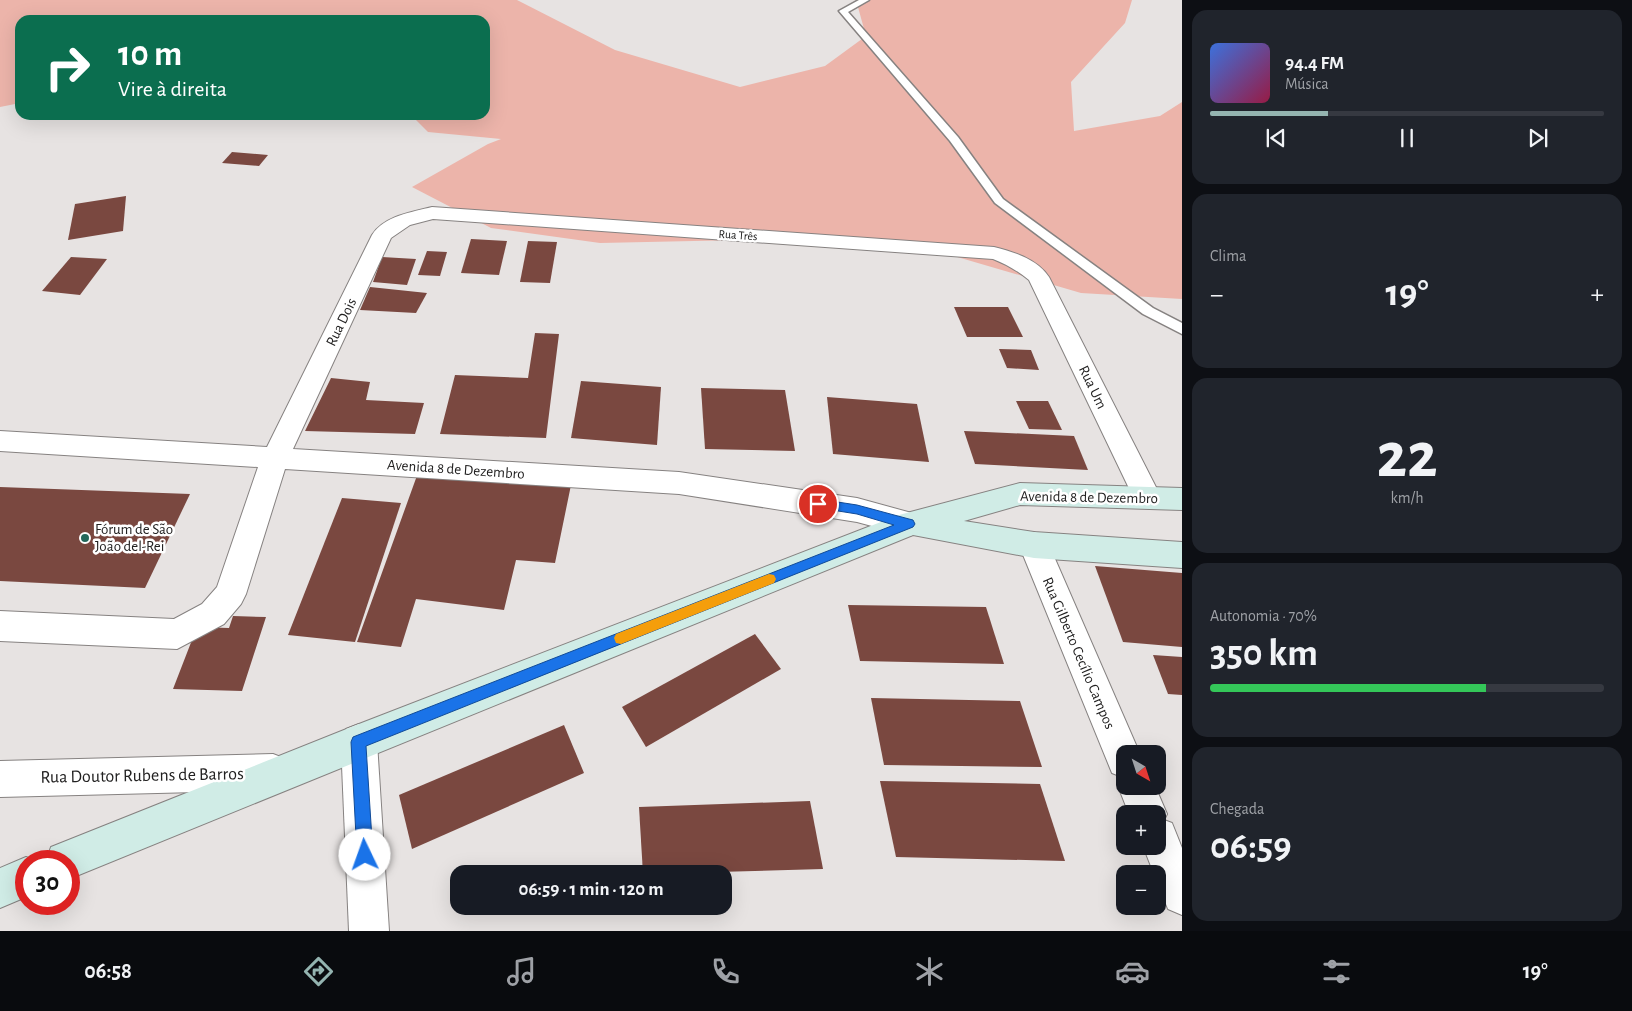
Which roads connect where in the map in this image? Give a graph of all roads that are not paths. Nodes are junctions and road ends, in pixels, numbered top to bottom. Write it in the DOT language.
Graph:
graph roads {
  1 [pos="865,0"];
  2 [pos="432,213"];
  3 [pos="1038,277"];
  4 [pos="1182,329"];
  5 [pos="0,441"];
  6 [pos="275,458"];
  7 [pos="1147,497"];
  8 [pos="1182,499"];
  9 [pos="909,524"];
  10 [pos="1034,545"];
  11 [pos="1182,555"];
  12 [pos="0,626"];
  13 [pos="359,742"];
  14 [pos="1119,745"];
  15 [pos="285,772"];
  16 [pos="0,779"];
  17 [pos="80,855"];
  18 [pos="1165,855"];
  19 [pos="15,882"];
  20 [pos="0,888"];
  21 [pos="1182,895"];
  22 [pos="369,931"];
  1 -- 4 [label="lane"];
  2 -- 3 [label="street, Rua Três"];
  2 -- 6 [label="street, Rua Dois"];
  3 -- 7 [label="street, Rua Um"];
  5 -- 6 [label="street, Avenida 8 de Dezembro"];
  6 -- 9 [label="street, Avenida 8 de Dezembro"];
  6 -- 12 [label="street, Rua Dois"];
  7 -- 8 [label="main road, Avenida 8 de Dezembro"];
  7 -- 9 [label="main road, Avenida 8 de Dezembro"];
  9 -- 10 [label="main road, Avenida 8 de Dezembro"];
  9 -- 13 [label="main road"];
  10 -- 11 [label="main road, Avenida 8 de Dezembro"];
  10 -- 14 [label="street, Rua Gilberto Cecílio Campos"];
  13 -- 15 [label="main road"];
  13 -- 22 [label="street"];
  15 -- 16 [label="street, Rua Doutor Rubens de Barros"];
  15 -- 17 [label="main road"];
  18 -- 21 [label="street"];
  19 -- 20 [label="main road"];
}
